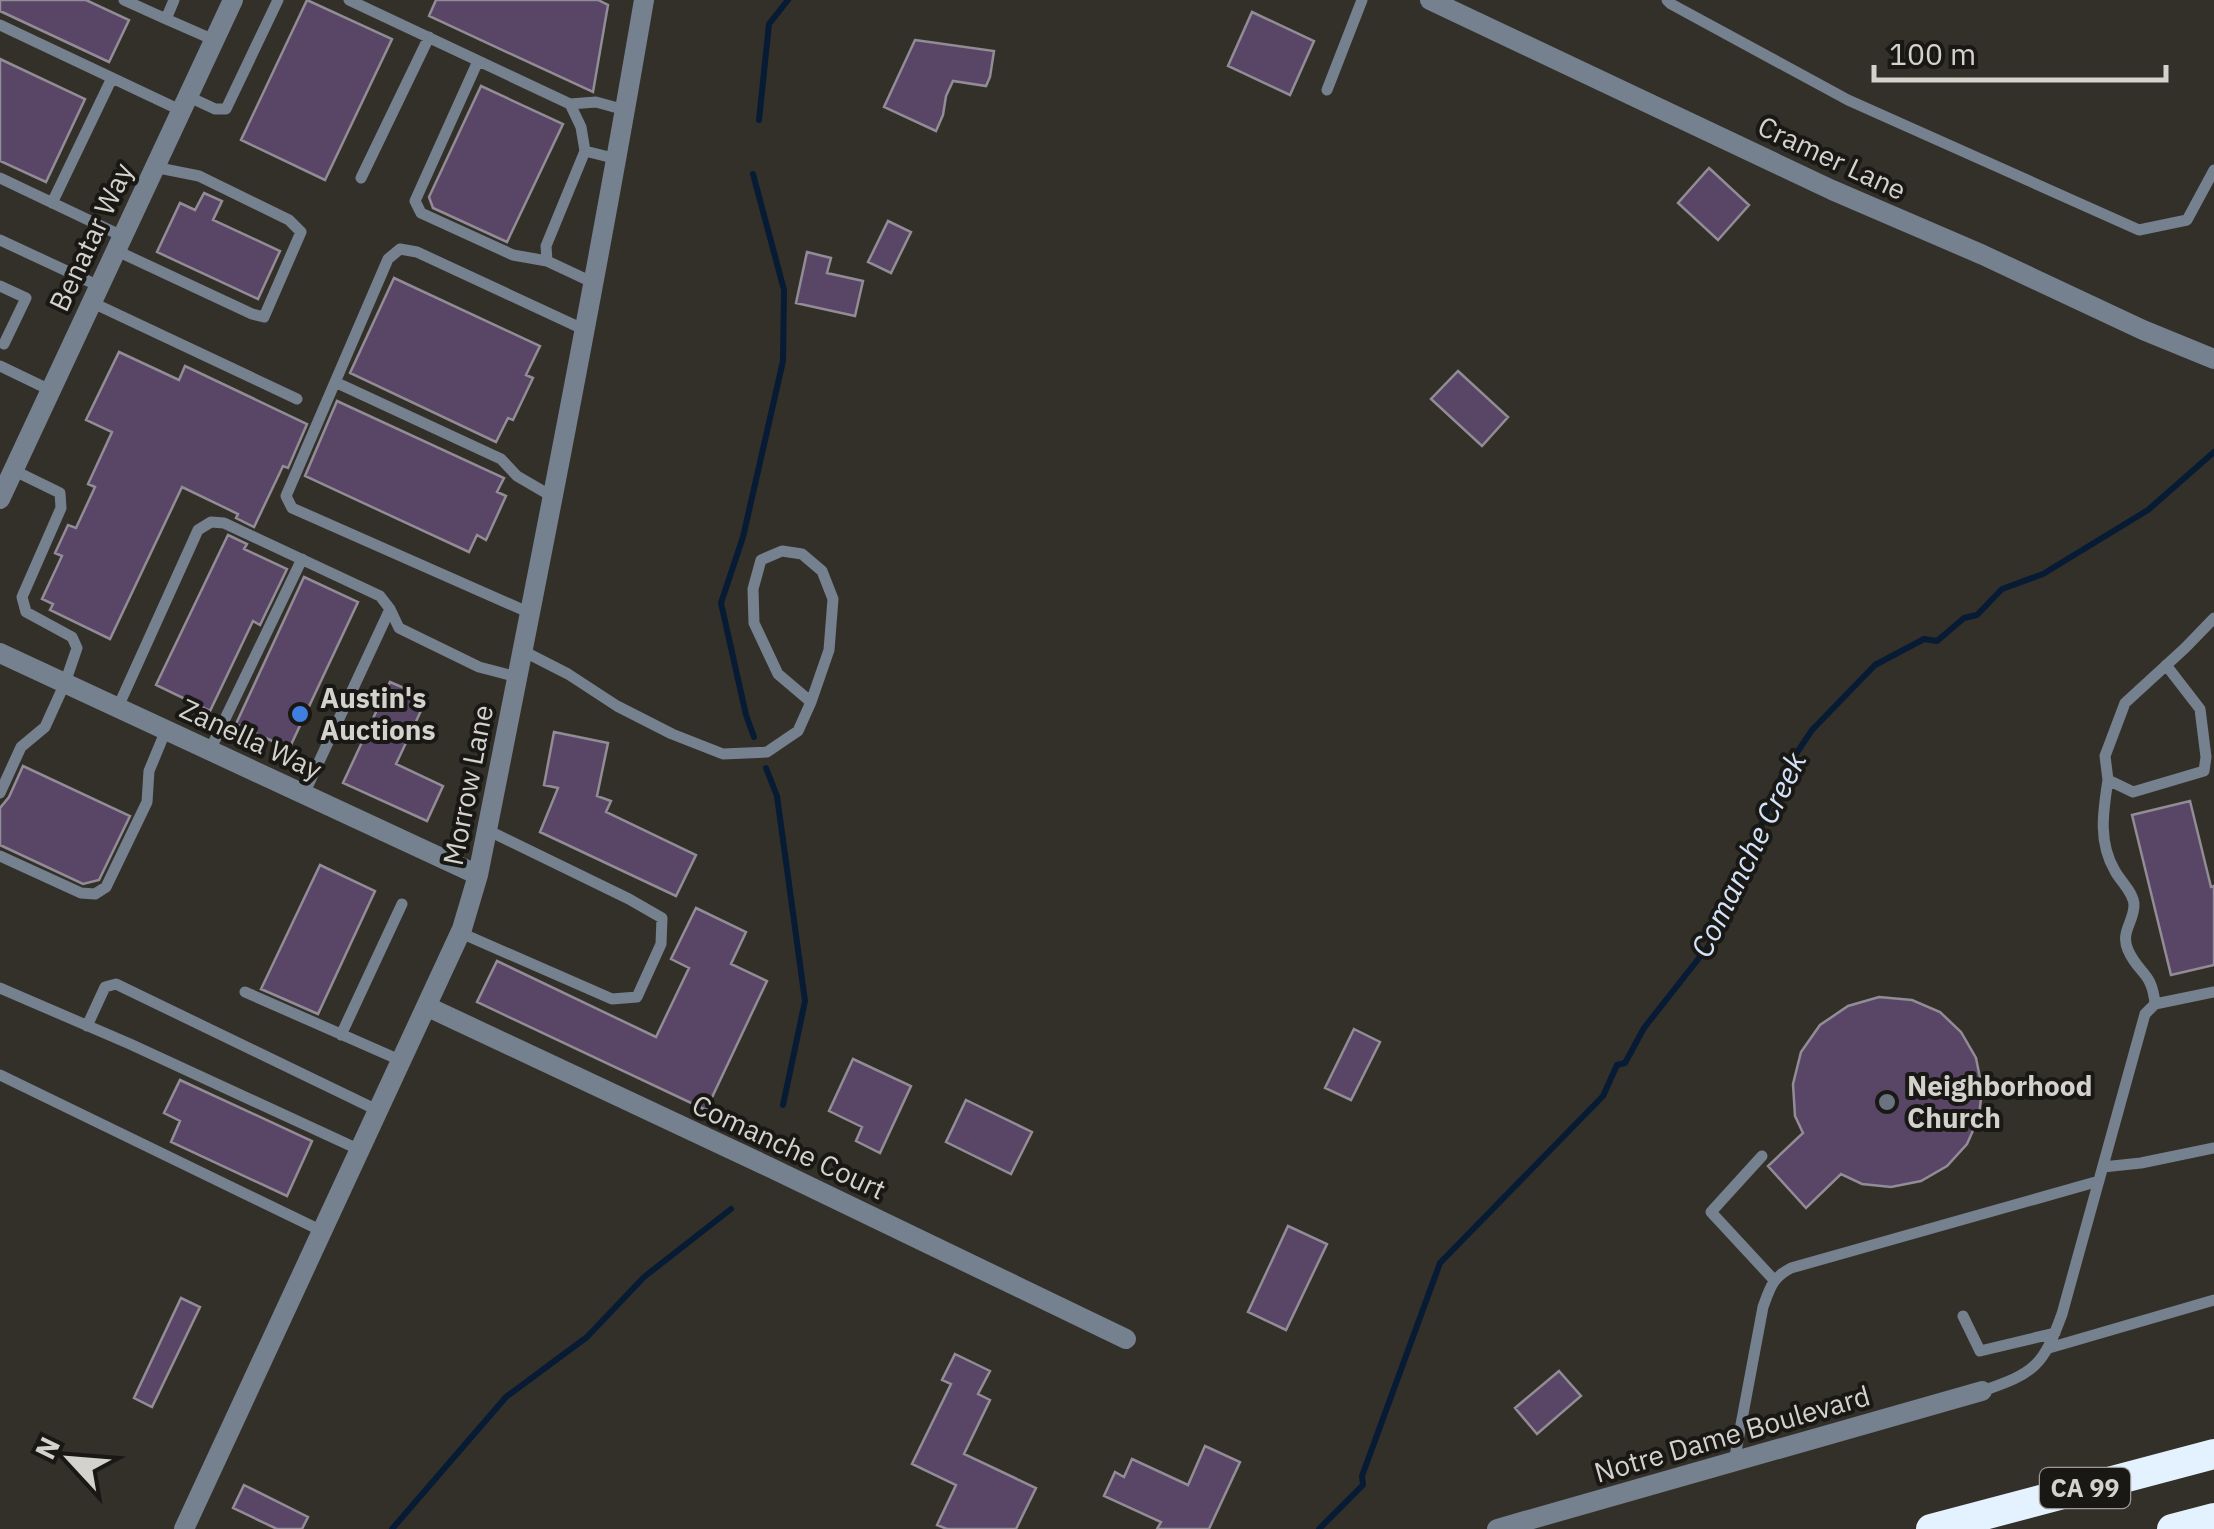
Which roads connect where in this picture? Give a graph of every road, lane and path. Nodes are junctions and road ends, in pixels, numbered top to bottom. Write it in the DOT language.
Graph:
graph roads {
  1 [pos="124,0"];
  2 [pos="174,0"];
  3 [pos="233,0"];
  4 [pos="278,0"];
  5 [pos="349,0"];
  6 [pos="644,0"];
  7 [pos="1362,0"];
  8 [pos="1430,0"];
  9 [pos="1667,0"];
  10 [pos="166,19"];
  11 [pos="0,26"];
  12 [pos="429,37"];
  13 [pos="214,40"];
  14 [pos="478,61"];
  15 [pos="112,78"];
  16 [pos="1327,90"];
  17 [pos="184,103"];
  18 [pos="570,104"];
  19 [pos="625,110"];
  20 [pos="585,151"];
  21 [pos="617,159"];
  22 [pos="154,167"];
  23 [pos="2214,170"];
  24 [pos="0,178"];
  25 [pos="361,178"];
  26 [pos="52,203"];
  27 [pos="0,240"];
  28 [pos="118,243"];
  29 [pos="547,261"];
  30 [pos="594,283"];
  31 [pos="0,286"];
  32 [pos="95,294"];
  33 [pos="585,330"];
  34 [pos="2,347"];
  35 [pos="2214,359"];
  36 [pos="0,366"];
  37 [pos="335,382"];
  38 [pos="50,390"];
  39 [pos="296,399"];
  40 [pos="13,470"];
  41 [pos="553,497"];
  42 [pos="0,499"];
  43 [pos="302,559"];
  44 [pos="390,609"];
  45 [pos="530,613"];
  46 [pos="2214,618"];
  47 [pos="522,651"];
  48 [pos="0,652"];
  49 [pos="2166,665"];
  50 [pos="517,677"];
  51 [pos="65,683"];
  52 [pos="811,702"];
  53 [pos="118,707"];
  54 [pos="2200,709"];
  55 [pos="2214,709"];
  56 [pos="166,730"];
  57 [pos="210,750"];
  58 [pos="2108,780"];
  59 [pos="0,793"];
  60 [pos="304,794"];
  61 [pos="487,830"];
  62 [pos="0,856"];
  63 [pos="478,875"];
  64 [pos="402,904"];
  65 [pos="461,933"];
  66 [pos="0,988"];
  67 [pos="245,992"];
  68 [pos="2214,992"];
  69 [pos="2156,1004"];
  70 [pos="428,1007"];
  71 [pos="88,1026"];
  72 [pos="340,1035"];
  73 [pos="402,1061"];
  74 [pos="0,1075"];
  75 [pos="379,1111"];
  76 [pos="2214,1148"];
  77 [pos="360,1150"];
  78 [pos="1762,1156"];
  79 [pos="2103,1167"];
  80 [pos="2099,1181"];
  81 [pos="322,1231"];
  82 [pos="1774,1280"];
  83 [pos="2214,1300"];
  84 [pos="1963,1316"];
  85 [pos="2055,1332"];
  86 [pos="1126,1339"];
  87 [pos="2049,1348"];
  88 [pos="1982,1391"];
  89 [pos="2214,1454"];
  90 [pos="1734,1462"];
  91 [pos="197,1501"];
  92 [pos="2214,1518"];
  93 [pos="1943,1526"];
  94 [pos="170,1529"];
  95 [pos="184,1529"];
  96 [pos="1498,1529"];
  97 [pos="2172,1529"];
  1 -- 10 [label="lane"];
  2 -- 10 [label="lane"];
  3 -- 13 [label="street, Benatar Way"];
  4 -- 17 [label="lane"];
  5 -- 12 [label="lane"];
  6 -- 19 [label="street, Morrow Lane"];
  7 -- 16 [label="lane"];
  8 -- 35 [label="street, Cramer Lane"];
  9 -- 23 [label="lane"];
  10 -- 13 [label="lane"];
  11 -- 15 [label="lane"];
  12 -- 14 [label="lane"];
  12 -- 25 [label="lane"];
  13 -- 17 [label="street, Benatar Way"];
  14 -- 18 [label="lane"];
  14 -- 29 [label="lane"];
  15 -- 17 [label="lane"];
  15 -- 26 [label="lane"];
  17 -- 22 [label="street, Benatar Way"];
  18 -- 19 [label="lane"];
  18 -- 20 [label="lane"];
  19 -- 21 [label="street, Morrow Lane"];
  20 -- 21 [label="lane"];
  20 -- 29 [label="lane"];
  21 -- 30 [label="street, Morrow Lane"];
  22 -- 28 [label="street, Benatar Way"];
  22 -- 28 [label="lane"];
  24 -- 26 [label="lane"];
  26 -- 28 [label="lane"];
  27 -- 32 [label="lane"];
  28 -- 32 [label="street, Benatar Way"];
  29 -- 30 [label="lane"];
  30 -- 33 [label="street, Morrow Lane"];
  31 -- 34 [label="lane"];
  32 -- 38 [label="street, Benatar Way"];
  32 -- 39 [label="lane"];
  33 -- 37 [label="lane"];
  33 -- 41 [label="street, Morrow Lane"];
  36 -- 38 [label="lane"];
  37 -- 41 [label="lane"];
  37 -- 45 [label="lane"];
  38 -- 40 [label="street, Benatar Way"];
  40 -- 42 [label="street, Benatar Way"];
  40 -- 51 [label="lane"];
  41 -- 45 [label="street, Morrow Lane"];
  43 -- 44 [label="lane"];
  43 -- 53 [label="lane"];
  43 -- 57 [label="lane"];
  44 -- 50 [label="lane"];
  44 -- 60 [label="lane"];
  45 -- 47 [label="street, Morrow Lane"];
  46 -- 49 [label="lane"];
  47 -- 50 [label="street, Morrow Lane"];
  47 -- 52 [label="lane"];
  48 -- 51 [label="street, Zanella Way"];
  49 -- 54 [label="lane"];
  49 -- 58 [label="lane"];
  50 -- 61 [label="street, Morrow Lane"];
  51 -- 53 [label="street, Zanella Way"];
  51 -- 59 [label="lane"];
  52 -- 52 [label="lane"];
  53 -- 56 [label="street, Zanella Way"];
  54 -- 55 [label="lane"];
  54 -- 58 [label="lane"];
  56 -- 57 [label="street, Zanella Way"];
  56 -- 62 [label="lane"];
  57 -- 60 [label="street, Zanella Way"];
  58 -- 69 [label="lane"];
  60 -- 63 [label="street, Zanella Way"];
  61 -- 63 [label="street, Morrow Lane"];
  61 -- 65 [label="lane"];
  63 -- 65 [label="street, Morrow Lane"];
  64 -- 72 [label="lane"];
  65 -- 70 [label="street, Morrow Lane"];
  66 -- 71 [label="lane"];
  67 -- 72 [label="lane"];
  68 -- 69 [label="lane"];
  69 -- 79 [label="lane"];
  70 -- 73 [label="street, Morrow Lane"];
  70 -- 86 [label="street, Comanche Court"];
  71 -- 75 [label="lane"];
  71 -- 77 [label="lane"];
  72 -- 73 [label="lane"];
  73 -- 75 [label="street, Morrow Lane"];
  74 -- 81 [label="lane"];
  75 -- 77 [label="street, Morrow Lane"];
  76 -- 79 [label="lane"];
  77 -- 81 [label="street, Morrow Lane"];
  78 -- 82 [label="lane"];
  79 -- 80 [label="lane"];
  80 -- 82 [label="lane"];
  80 -- 85 [label="lane"];
  81 -- 91 [label="street, Morrow Lane"];
  82 -- 90 [label="lane"];
  83 -- 87 [label="lane"];
  84 -- 85 [label="lane"];
  85 -- 87 [label="lane"];
  87 -- 88 [label="lane"];
  88 -- 90 [label="street, Notre Dame Boulevard"];
  89 -- 93 [label="highway, CA 99"];
  90 -- 96 [label="street, Notre Dame Boulevard"];
  91 -- 94 [label="street"];
  91 -- 95 [label="street, Morrow Lane"];
  92 -- 97 [label="highway"];
}
